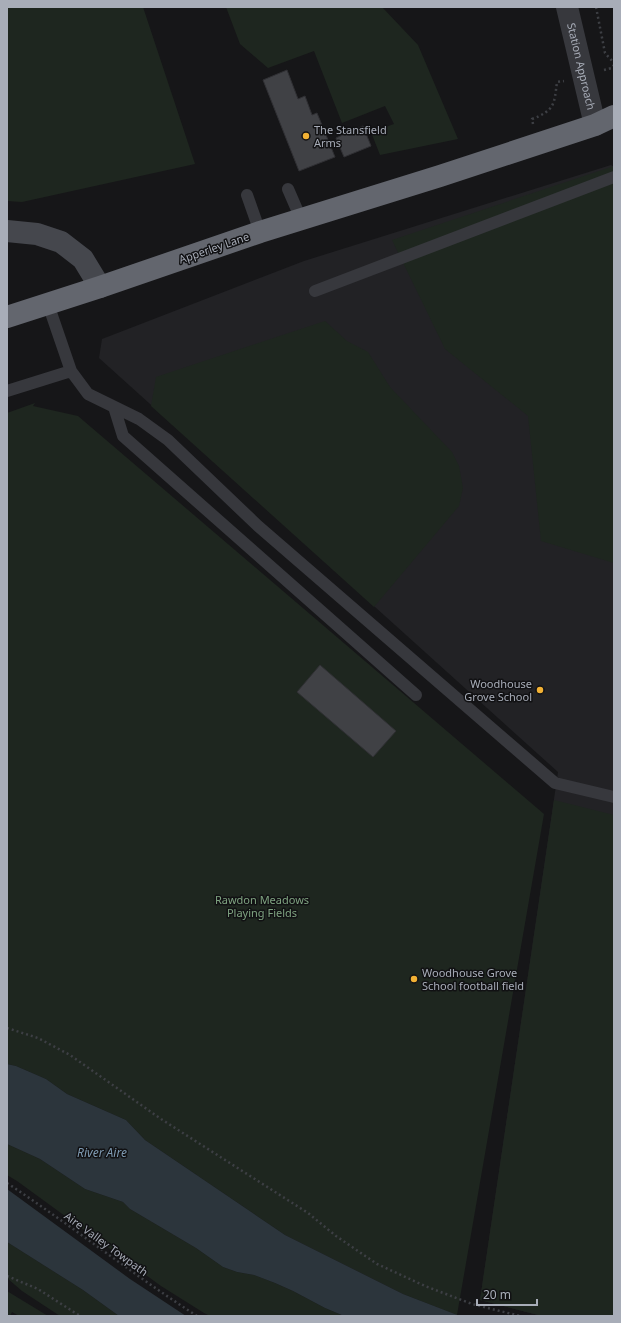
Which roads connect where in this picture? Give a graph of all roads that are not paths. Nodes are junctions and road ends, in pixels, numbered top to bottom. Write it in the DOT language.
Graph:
graph roads {
  1 [pos="567,7"];
  2 [pos="614,116"];
  3 [pos="595,125"];
  4 [pos="614,177"];
  5 [pos="288,189"];
  6 [pos="247,195"];
  7 [pos="301,219"];
  8 [pos="7,231"];
  9 [pos="260,232"];
  10 [pos="100,287"];
  11 [pos="315,291"];
  12 [pos="48,304"];
  13 [pos="7,317"];
  14 [pos="71,371"];
  15 [pos="7,391"];
  16 [pos="114,407"];
  17 [pos="416,695"];
  18 [pos="614,797"];
  1 -- 3 [label="street, Station Approach"];
  2 -- 3 [label="highway, Apperley Lane"];
  3 -- 7 [label="highway, Apperley Lane"];
  4 -- 11 [label="lane"];
  5 -- 7 [label="lane"];
  6 -- 9 [label="lane"];
  7 -- 9 [label="highway, Apperley Lane"];
  8 -- 10 [label="street"];
  9 -- 10 [label="highway, Apperley Lane"];
  10 -- 12 [label="highway, Apperley Lane"];
  12 -- 13 [label="highway, Apperley Lane"];
  12 -- 14 [label="lane"];
  14 -- 15 [label="lane"];
  14 -- 16 [label="lane"];
  16 -- 17 [label="lane"];
  16 -- 18 [label="lane"];
}
